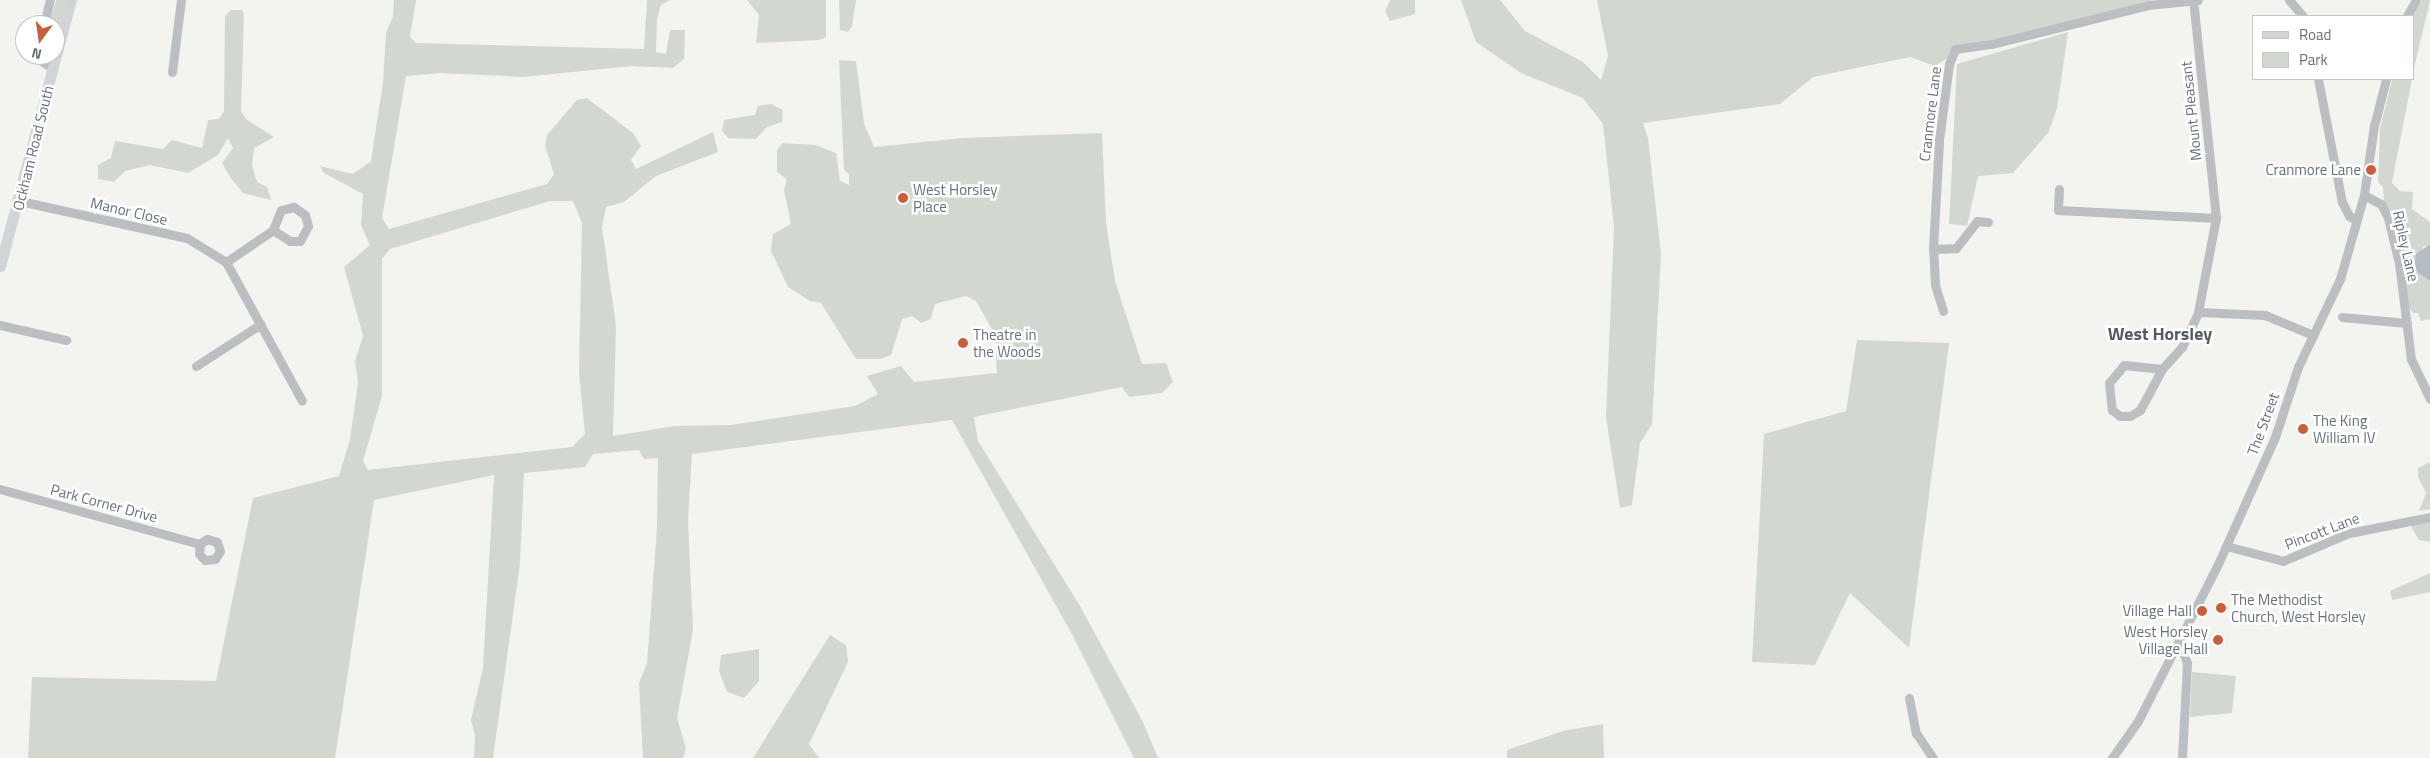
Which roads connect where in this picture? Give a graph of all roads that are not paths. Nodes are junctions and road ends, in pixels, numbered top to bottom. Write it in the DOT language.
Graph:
graph roads {
  1 [pos="50,0"];
  2 [pos="71,0"];
  3 [pos="181,0"];
  4 [pos="2194,0"];
  5 [pos="2198,0"];
  6 [pos="2290,0"];
  7 [pos="2416,0"];
  8 [pos="46,15"];
  9 [pos="2302,15"];
  10 [pos="2408,15"];
  11 [pos="48,65"];
  12 [pos="53,68"];
  13 [pos="172,72"];
  14 [pos="2318,80"];
  15 [pos="2386,80"];
  16 [pos="2059,189"];
  17 [pos="2364,195"];
  18 [pos="20,201"];
  19 [pos="2216,218"];
  20 [pos="2357,221"];
  21 [pos="1988,222"];
  22 [pos="273,230"];
  23 [pos="1933,249"];
  24 [pos="226,262"];
  25 [pos="0,263"];
  26 [pos="1943,311"];
  27 [pos="2198,312"];
  28 [pos="2342,317"];
  29 [pos="2407,323"];
  30 [pos="261,324"];
  31 [pos="0,325"];
  32 [pos="2313,335"];
  33 [pos="66,340"];
  34 [pos="196,366"];
  35 [pos="2162,369"];
  36 [pos="2430,399"];
  37 [pos="302,401"];
  38 [pos="0,489"];
  39 [pos="2430,517"];
  40 [pos="200,544"];
  41 [pos="2226,546"];
  42 [pos="2177,648"];
  43 [pos="1908,698"];
  44 [pos="1933,758"];
  45 [pos="2112,758"];
  46 [pos="2182,758"];
  1 -- 8 [label="street"];
  2 -- 12 [label="main road, Ockham Road South"];
  3 -- 13 [label="street"];
  4 -- 5 [label="street, Cranmore Lane"];
  4 -- 19 [label="street, Mount Pleasant"];
  4 -- 23 [label="street, Cranmore Lane"];
  6 -- 9 [label="street"];
  7 -- 10 [label="street"];
  11 -- 12 [label="street"];
  12 -- 18 [label="main road, Ockham Road South"];
  14 -- 20 [label="street"];
  15 -- 17 [label="street, The Street"];
  16 -- 19 [label="street"];
  17 -- 20 [label="street, The Street"];
  17 -- 29 [label="street, Ripley Lane"];
  18 -- 24 [label="street, Manor Close"];
  18 -- 25 [label="main road, Ockham Road South"];
  19 -- 27 [label="street, Mount Pleasant"];
  20 -- 32 [label="street, The Street"];
  21 -- 23 [label="street"];
  22 -- 24 [label="street"];
  23 -- 26 [label="street, Cranmore Lane"];
  24 -- 30 [label="street, Manor Close"];
  27 -- 32 [label="street"];
  27 -- 35 [label="street, Mount Pleasant"];
  28 -- 29 [label="street"];
  29 -- 36 [label="street, Ripley Lane"];
  30 -- 34 [label="street"];
  30 -- 37 [label="street, Manor Close"];
  31 -- 33 [label="street"];
  32 -- 41 [label="street, The Street"];
  35 -- 35 [label="street, Mount Pleasant"];
  38 -- 40 [label="street, Park Corner Drive"];
  39 -- 41 [label="street, Pincott Lane"];
  41 -- 42 [label="street, The Street"];
  42 -- 45 [label="street, The Street"];
  42 -- 46 [label="street"];
  43 -- 44 [label="street"];
}
